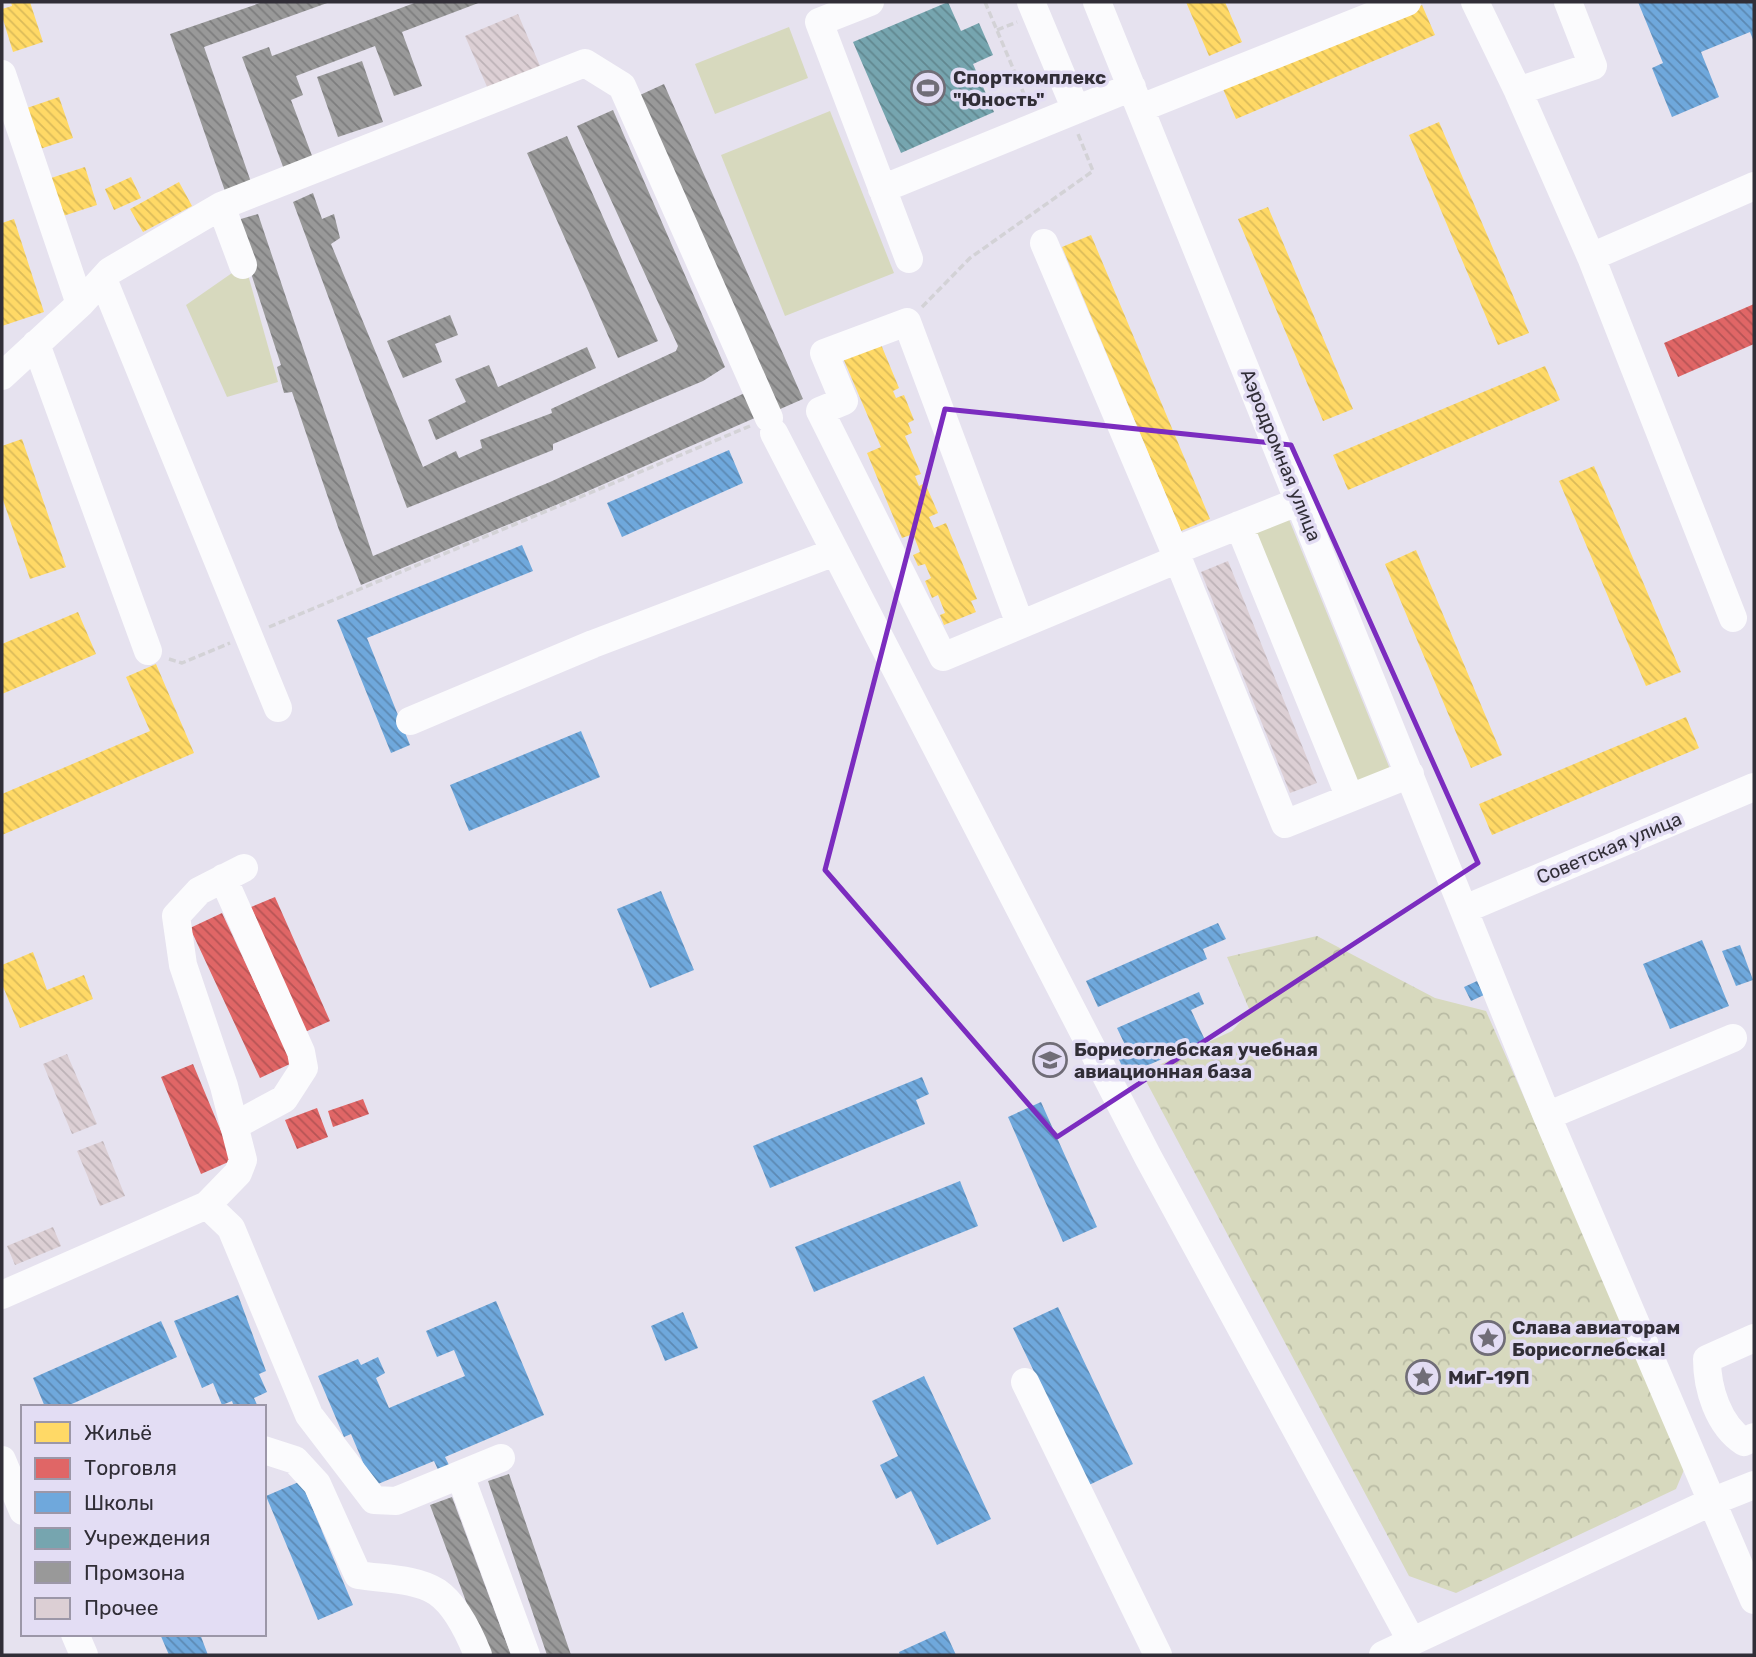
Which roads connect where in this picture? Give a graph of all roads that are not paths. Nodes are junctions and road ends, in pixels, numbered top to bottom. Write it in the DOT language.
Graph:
graph roads {
  1 [pos="870,2"];
  2 [pos="1097,2"];
  3 [pos="1407,2"];
  4 [pos="1475,2"];
  5 [pos="1568,2"];
  6 [pos="1028,10"];
  7 [pos="2,74"];
  8 [pos="1518,91"];
  9 [pos="1137,97"];
  10 [pos="1070,112"];
  11 [pos="1754,186"];
  12 [pos="882,189"];
  13 [pos="221,206"];
  14 [pos="1044,243"];
  15 [pos="1591,257"];
  16 [pos="909,259"];
  17 [pos="243,265"];
  18 [pos="103,279"];
  19 [pos="80,304"];
  20 [pos="36,344"];
  21 [pos="2,376"];
  22 [pos="1300,501"];
  23 [pos="1239,525"];
  24 [pos="835,552"];
  25 [pos="1176,555"];
  26 [pos="1733,618"];
  27 [pos="1020,625"];
  28 [pos="148,651"];
  29 [pos="278,708"];
  30 [pos="410,721"];
  31 [pos="1410,774"];
  32 [pos="1754,787"];
  33 [pos="1350,798"];
  34 [pos="1465,909"];
  35 [pos="1733,1038"];
  36 [pos="1547,1116"];
  37 [pos="234,1126"];
  38 [pos="207,1205"];
  39 [pos="2,1295"];
  40 [pos="1754,1338"];
  41 [pos="1025,1382"];
  42 [pos="1754,1437"];
  43 [pos="266,1451"];
  44 [pos="501,1458"];
  45 [pos="2,1460"];
  46 [pos="460,1475"];
  47 [pos="1754,1485"];
  48 [pos="1711,1502"];
  49 [pos="21,1506"];
  50 [pos="21,1512"];
  51 [pos="2,1520"];
  52 [pos="1754,1600"];
  53 [pos="76,1636"];
  54 [pos="1412,1642"];
  55 [pos="84,1655"];
  56 [pos="478,1655"];
  57 [pos="526,1655"];
  58 [pos="1158,1655"];
  59 [pos="1383,1655"];
  1 -- 12 [label="street"];
  2 -- 9 [label="street, Аэродромная улица"];
  3 -- 9 [label="street"];
  4 -- 8 [label="street"];
  5 -- 8 [label="street"];
  6 -- 10 [label="street"];
  7 -- 19 [label="street"];
  8 -- 15 [label="street"];
  9 -- 10 [label="street"];
  9 -- 22 [label="street, Аэродромная улица"];
  10 -- 12 [label="street"];
  11 -- 15 [label="street"];
  12 -- 16 [label="street"];
  13 -- 17 [label="street"];
  13 -- 18 [label="street"];
  13 -- 24 [label="street"];
  14 -- 25 [label="street"];
  15 -- 26 [label="street"];
  18 -- 19 [label="street"];
  18 -- 29 [label="street"];
  19 -- 20 [label="street"];
  20 -- 21 [label="street"];
  20 -- 28 [label="street"];
  22 -- 23 [label="street"];
  22 -- 31 [label="street, Аэродромная улица"];
  23 -- 25 [label="street"];
  23 -- 33 [label="street"];
  24 -- 30 [label="street"];
  24 -- 54 [label="street"];
  25 -- 27 [label="street"];
  25 -- 33 [label="street"];
  27 -- 27 [label="street"];
  31 -- 33 [label="street"];
  31 -- 34 [label="street, Аэродромная улица"];
  32 -- 34 [label="street, Советская улица"];
  34 -- 36 [label="street, Аэродромная улица"];
  35 -- 36 [label="street"];
  36 -- 48 [label="street, Аэродромная улица"];
  37 -- 37 [label="street"];
  37 -- 38 [label="street"];
  38 -- 39 [label="street"];
  38 -- 46 [label="street"];
  40 -- 42 [label="street"];
  41 -- 58 [label="street"];
  43 -- 56 [label="street"];
  44 -- 46 [label="street"];
  45 -- 49 [label="street"];
  46 -- 57 [label="street"];
  47 -- 48 [label="street"];
  48 -- 52 [label="street, Аэродромная улица"];
  48 -- 54 [label="street"];
  50 -- 51 [label="street"];
  53 -- 55 [label="street"];
  54 -- 59 [label="street"];
}
